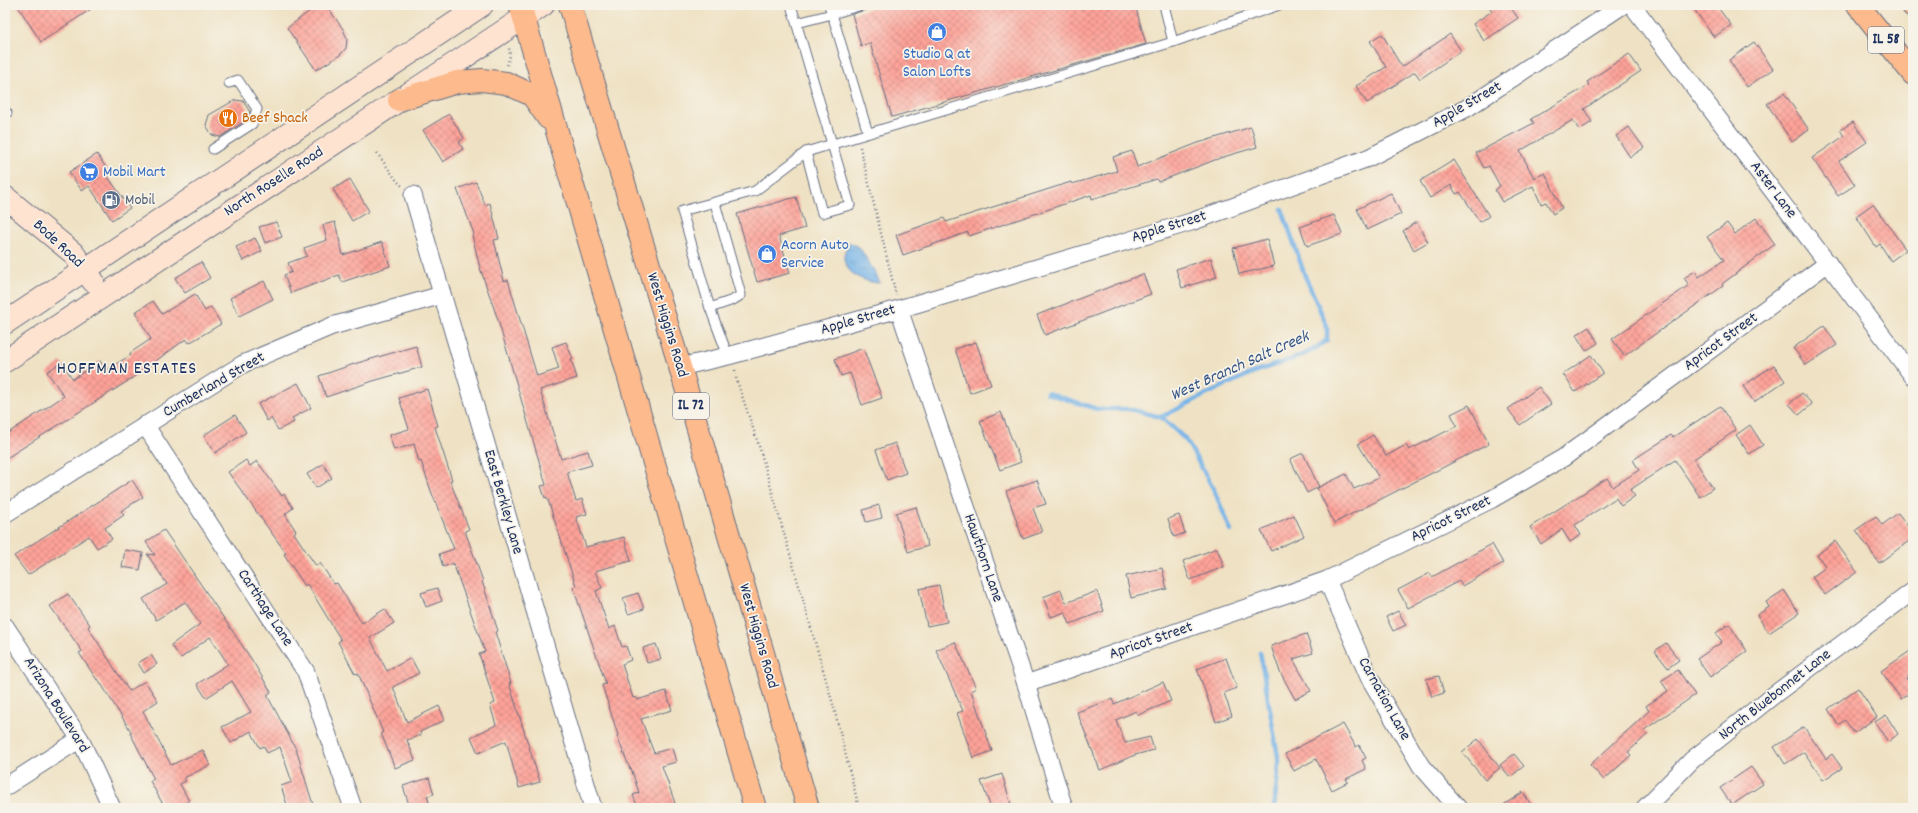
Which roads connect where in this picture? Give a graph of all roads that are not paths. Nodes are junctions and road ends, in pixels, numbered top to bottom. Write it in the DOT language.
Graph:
graph roads {
  1 [pos="482,5"];
  2 [pos="543,5"];
  3 [pos="570,5"];
  4 [pos="791,5"];
  5 [pos="862,5"];
  6 [pos="1164,5"];
  7 [pos="1279,5"];
  8 [pos="1623,5"];
  9 [pos="1632,5"];
  10 [pos="1858,5"];
  11 [pos="830,10"];
  12 [pos="522,11"];
  13 [pos="797,23"];
  14 [pos="1173,42"];
  15 [pos="1913,74"];
  16 [pos="229,83"];
  17 [pos="399,100"];
  18 [pos="557,132"];
  19 [pos="868,133"];
  20 [pos="833,144"];
  21 [pos="213,149"];
  22 [pos="806,152"];
  23 [pos="413,195"];
  24 [pos="5,197"];
  25 [pos="715,203"];
  26 [pos="1828,263"];
  27 [pos="86,270"];
  28 [pos="442,295"];
  29 [pos="103,297"];
  30 [pos="710,308"];
  31 [pos="899,309"];
  32 [pos="5,323"];
  33 [pos="728,356"];
  34 [pos="5,361"];
  35 [pos="680,367"];
  36 [pos="1913,376"];
  37 [pos="145,425"];
  38 [pos="5,514"];
  39 [pos="1327,580"];
  40 [pos="1913,591"];
  41 [pos="5,626"];
  42 [pos="1026,684"];
  43 [pos="80,738"];
  44 [pos="5,788"];
  45 [pos="112,808"];
  46 [pos="353,808"];
  47 [pos="593,808"];
  48 [pos="755,808"];
  49 [pos="808,808"];
  50 [pos="1064,808"];
  51 [pos="1458,808"];
  52 [pos="1645,808"];
  1 -- 27 [label="main road, North Roselle Road"];
  2 -- 12 [label="main road, North Roselle Road"];
  3 -- 35 [label="main road, West Higgins Road / IL 72"];
  4 -- 13 [label="lane"];
  5 -- 11 [label="lane"];
  6 -- 14 [label="lane"];
  7 -- 14 [label="lane"];
  8 -- 31 [label="street, Apple Street"];
  9 -- 26 [label="street, Aster Lane"];
  10 -- 15 [label="main road, IL 58"];
  11 -- 13 [label="lane"];
  11 -- 19 [label="lane"];
  12 -- 17 [label="main road, North Roselle Road"];
  12 -- 18 [label="main road"];
  13 -- 20 [label="lane"];
  14 -- 19 [label="lane"];
  16 -- 21 [label="lane"];
  17 -- 18 [label="main road"];
  17 -- 29 [label="main road, North Roselle Road"];
  18 -- 48 [label="main road"];
  19 -- 20 [label="lane"];
  20 -- 22 [label="lane"];
  20 -- 22 [label="lane"];
  22 -- 25 [label="lane"];
  23 -- 28 [label="street, East Berkley Lane"];
  24 -- 27 [label="main road, Bode Road"];
  25 -- 30 [label="lane"];
  25 -- 30 [label="lane"];
  26 -- 36 [label="street, Aster Lane"];
  26 -- 39 [label="street, Apricot Street"];
  27 -- 29 [label="main road, Bode Road"];
  27 -- 32 [label="main road, North Roselle Road"];
  28 -- 37 [label="street, Cumberland Street"];
  28 -- 47 [label="street, East Berkley Lane"];
  29 -- 34 [label="main road, North Roselle Road"];
  30 -- 33 [label="lane"];
  31 -- 33 [label="street, Apple Street"];
  31 -- 42 [label="street, Hawthorn Lane"];
  33 -- 35 [label="street, Apple Street"];
  35 -- 49 [label="main road, West Higgins Road / IL 72"];
  37 -- 38 [label="street, Cumberland Street"];
  37 -- 46 [label="street, Carthage Lane"];
  39 -- 42 [label="street, Apricot Street"];
  39 -- 51 [label="street, Carnation Lane"];
  40 -- 52 [label="street, North Bluebonnet Lane"];
  41 -- 43 [label="street, Arizona Boulevard"];
  42 -- 50 [label="street, Hawthorn Lane"];
  43 -- 44 [label="street"];
  43 -- 45 [label="street, Arizona Boulevard"];
}
